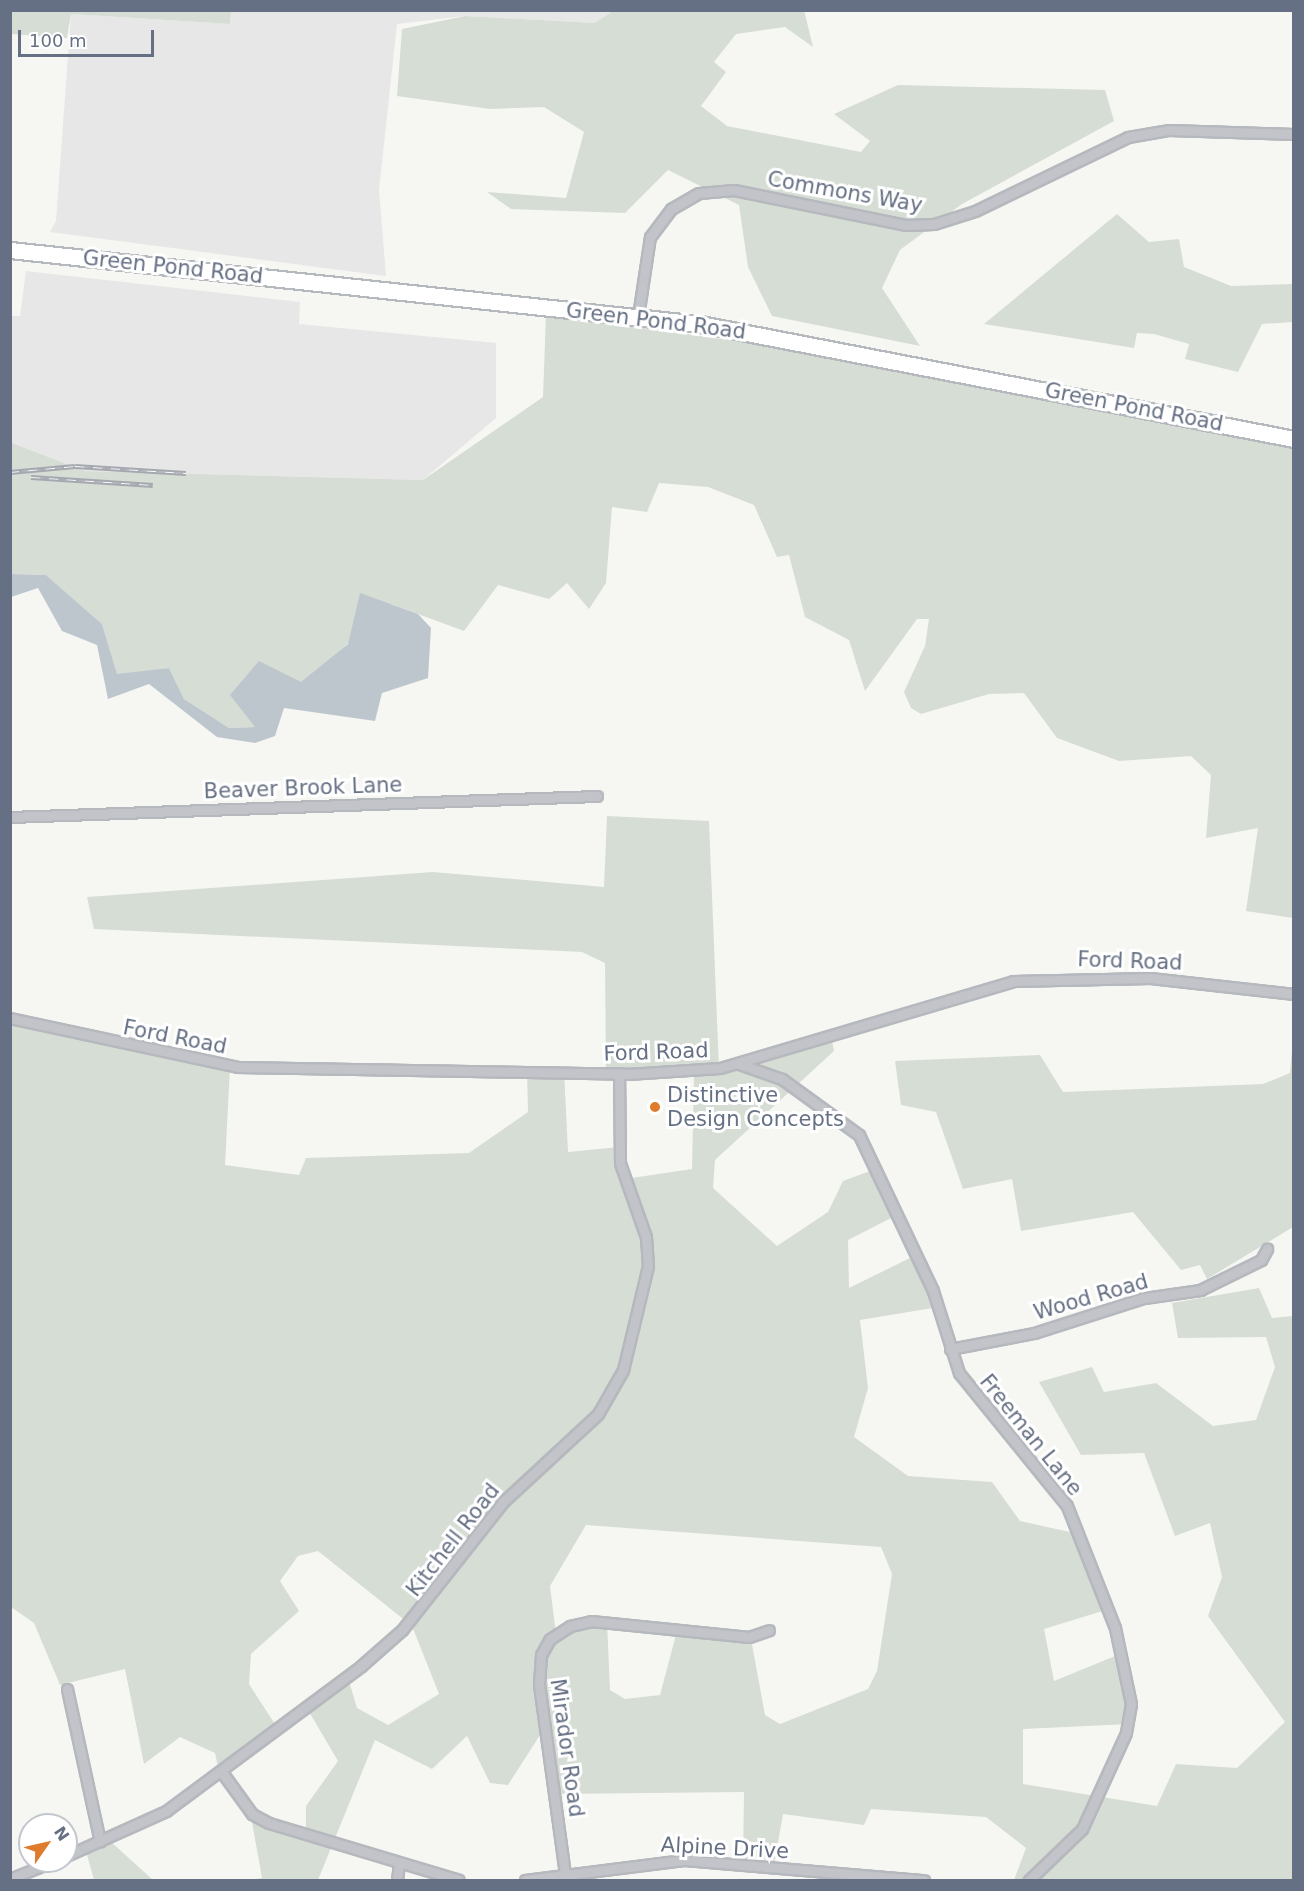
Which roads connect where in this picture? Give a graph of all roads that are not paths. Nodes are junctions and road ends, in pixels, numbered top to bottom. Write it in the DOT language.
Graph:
graph roads {
  1 [pos="1293,134"];
  2 [pos="10,250"];
  3 [pos="638,316"];
  4 [pos="1293,440"];
  5 [pos="597,796"];
  6 [pos="10,817"];
  7 [pos="1293,994"];
  8 [pos="10,1018"];
  9 [pos="736,1064"];
  10 [pos="619,1073"];
  11 [pos="1267,1249"];
  12 [pos="950,1349"];
  13 [pos="769,1630"];
  14 [pos="67,1689"];
  15 [pos="221,1771"];
  16 [pos="100,1841"];
  17 [pos="78,1851"];
  18 [pos="399,1864"];
  19 [pos="25,1873"];
  20 [pos="565,1874"];
  21 [pos="10,1879"];
  22 [pos="397,1881"];
  23 [pos="459,1881"];
  24 [pos="525,1881"];
  25 [pos="924,1881"];
  26 [pos="1029,1881"];
  1 -- 3 [label="street, Commons Way"];
  2 -- 3 [label="main road, Green Pond Road"];
  3 -- 4 [label="main road, Green Pond Road"];
  5 -- 6 [label="street, Beaver Brook Lane"];
  7 -- 9 [label="street, Ford Road"];
  8 -- 10 [label="street, Ford Road"];
  9 -- 10 [label="street, Ford Road"];
  9 -- 12 [label="street, Freeman Lane"];
  10 -- 15 [label="street, Kitchell Road"];
  11 -- 12 [label="street, Wood Road"];
  12 -- 26 [label="street, Freeman Lane"];
  13 -- 20 [label="street, Mirador Road"];
  14 -- 16 [label="street"];
  15 -- 16 [label="street, Kitchell Road"];
  15 -- 18 [label="street"];
  16 -- 17 [label="street, Kitchell Road"];
  18 -- 22 [label="street"];
  18 -- 23 [label="street"];
  19 -- 21 [label="street"];
  20 -- 24 [label="street, Alpine Drive"];
  20 -- 25 [label="street, Alpine Drive"];
}
